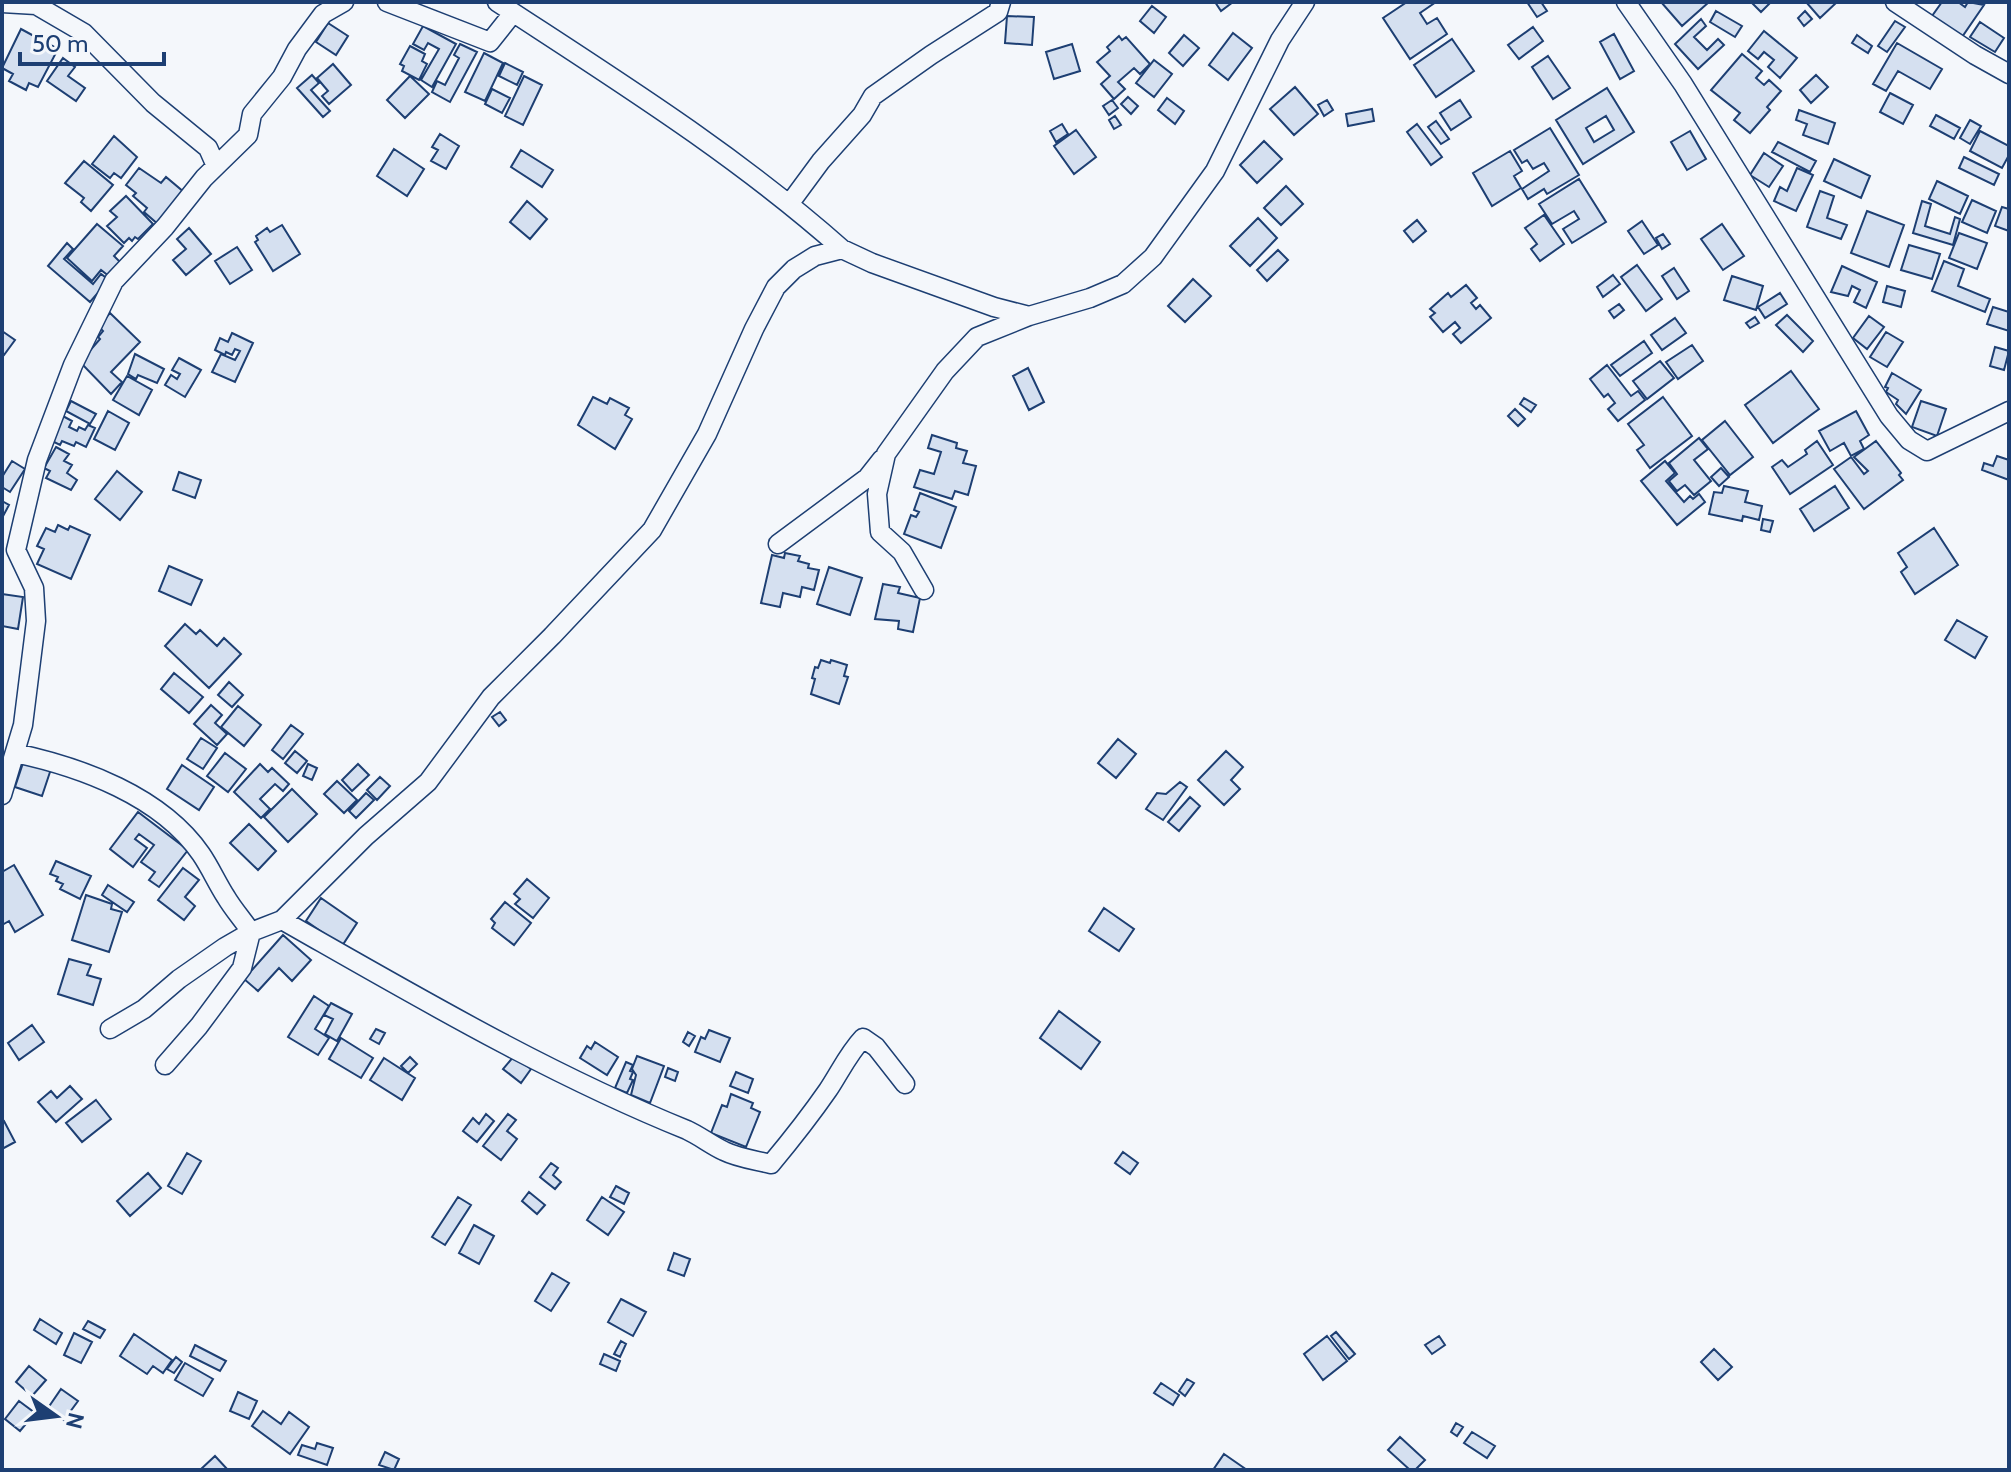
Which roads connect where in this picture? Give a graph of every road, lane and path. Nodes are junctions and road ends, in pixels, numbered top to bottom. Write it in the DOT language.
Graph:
graph roads {
  1 [pos="344,2"];
  2 [pos="387,2"];
  3 [pos="1001,2"];
  4 [pos="1305,2"];
  5 [pos="1626,2"];
  6 [pos="1895,2"];
  7 [pos="2,3"];
  8 [pos="505,7"];
  9 [pos="2009,74"];
  10 [pos="216,166"];
  11 [pos="790,203"];
  12 [pos="842,249"];
  13 [pos="1029,316"];
  14 [pos="2009,411"];
  15 [pos="886,454"];
  16 [pos="778,544"];
  17 [pos="9,552"];
  18 [pos="924,590"];
  19 [pos="15,753"];
  20 [pos="2,795"];
  21 [pos="282,920"];
  22 [pos="251,932"];
  23 [pos="110,1029"];
  24 [pos="165,1065"];
  25 [pos="905,1084"];
  1 -- 10 [label="street"];
  2 -- 8 [label="street"];
  3 -- 11 [label="street"];
  4 -- 13 [label="street"];
  5 -- 14 [label="street"];
  6 -- 9 [label="street"];
  7 -- 10 [label="street"];
  8 -- 11 [label="street"];
  10 -- 17 [label="street"];
  11 -- 12 [label="street"];
  12 -- 13 [label="street"];
  12 -- 21 [label="street"];
  13 -- 15 [label="street"];
  15 -- 16 [label="street"];
  15 -- 18 [label="street"];
  17 -- 19 [label="street"];
  19 -- 20 [label="street"];
  19 -- 22 [label="street"];
  21 -- 22 [label="street"];
  21 -- 25 [label="street"];
  22 -- 23 [label="street"];
  22 -- 24 [label="street"];
}
